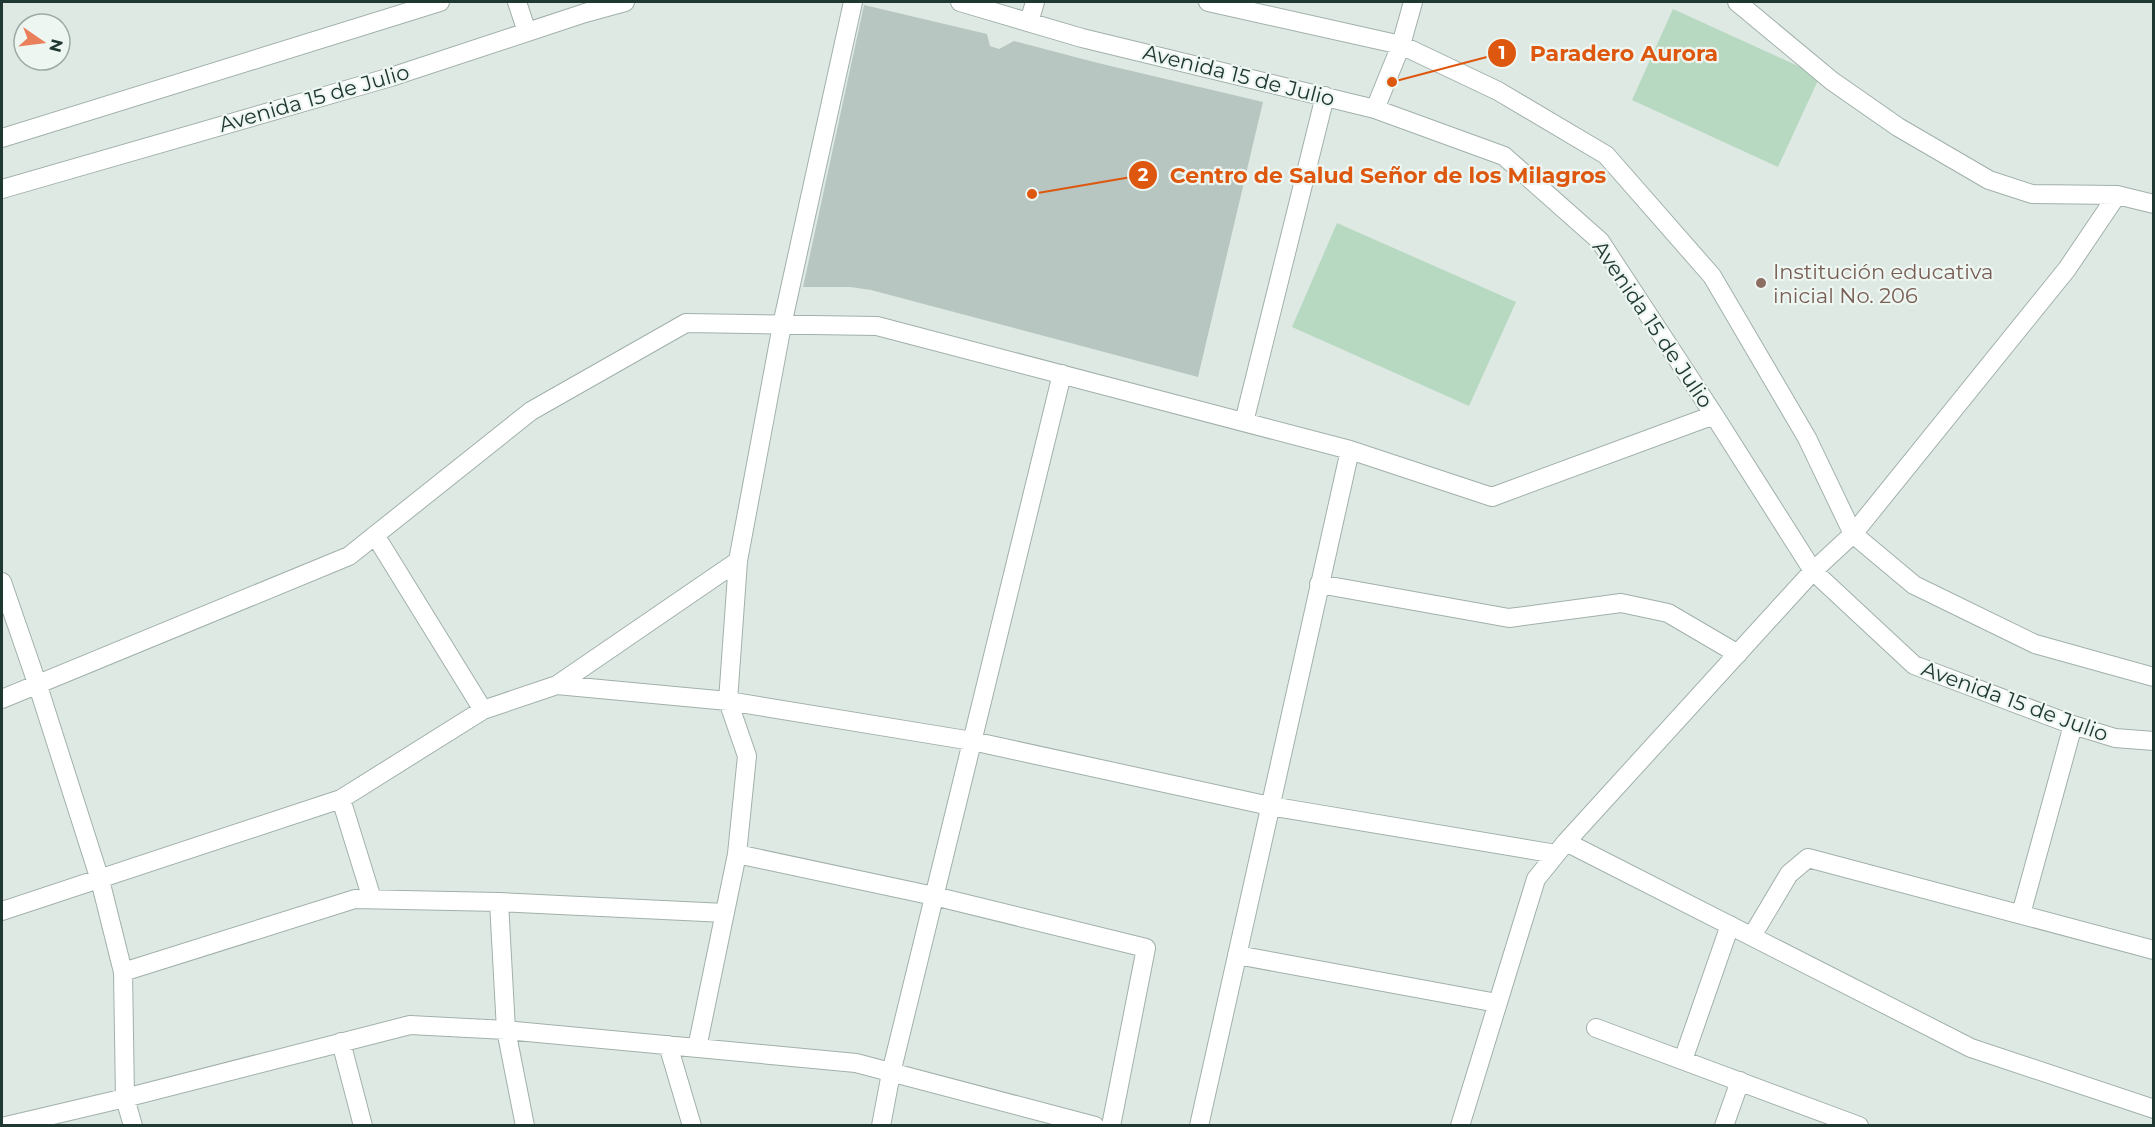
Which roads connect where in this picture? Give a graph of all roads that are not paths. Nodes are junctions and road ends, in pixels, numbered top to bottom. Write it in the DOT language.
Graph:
graph roads {
  1 [pos="440,2"];
  2 [pos="517,2"];
  3 [pos="625,2"];
  4 [pos="853,2"];
  5 [pos="960,2"];
  6 [pos="1035,2"];
  7 [pos="1208,2"];
  8 [pos="1413,2"];
  9 [pos="1737,2"];
  10 [pos="1029,22"];
  11 [pos="527,32"];
  12 [pos="1401,45"];
  13 [pos="1325,96"];
  14 [pos="1375,109"];
  15 [pos="2,138"];
  16 [pos="2,189"];
  17 [pos="2117,195"];
  18 [pos="2154,204"];
  19 [pos="782,325"];
  20 [pos="1062,374"];
  21 [pos="1714,415"];
  22 [pos="1244,422"];
  23 [pos="1350,450"];
  24 [pos="1853,534"];
  25 [pos="375,535"];
  26 [pos="738,561"];
  27 [pos="1813,572"];
  28 [pos="2,582"];
  29 [pos="1319,584"];
  30 [pos="1738,654"];
  31 [pos="2154,677"];
  32 [pos="557,685"];
  33 [pos="38,686"];
  34 [pos="2,699"];
  35 [pos="728,701"];
  36 [pos="483,710"];
  37 [pos="2073,725"];
  38 [pos="972,741"];
  39 [pos="2154,741"];
  40 [pos="340,799"];
  41 [pos="1270,806"];
  42 [pos="1561,848"];
  43 [pos="737,855"];
  44 [pos="100,880"];
  45 [pos="934,896"];
  46 [pos="372,899"];
  47 [pos="499,902"];
  48 [pos="2,911"];
  49 [pos="725,913"];
  50 [pos="2021,914"];
  51 [pos="1730,925"];
  52 [pos="1752,936"];
  53 [pos="2154,950"];
  54 [pos="1237,955"];
  55 [pos="123,972"];
  56 [pos="1497,1003"];
  57 [pos="1596,1028"];
  58 [pos="506,1030"];
  59 [pos="341,1042"];
  60 [pos="668,1045"];
  61 [pos="697,1048"];
  62 [pos="1683,1060"];
  63 [pos="891,1072"];
  64 [pos="1740,1081"];
  65 [pos="125,1098"];
  66 [pos="2154,1109"];
  67 [pos="6,1125"];
  68 [pos="133,1125"];
  69 [pos="363,1125"];
  70 [pos="525,1125"];
  71 [pos="692,1125"];
  72 [pos="881,1125"];
  73 [pos="1095,1125"];
  74 [pos="1111,1125"];
  75 [pos="1199,1125"];
  76 [pos="1460,1125"];
  77 [pos="1724,1125"];
  78 [pos="1859,1125"];
  1 -- 15 [label="street"];
  2 -- 11 [label="street"];
  3 -- 11 [label="street, Avenida 15 de Julio"];
  4 -- 19 [label="street"];
  5 -- 10 [label="street, Avenida 15 de Julio"];
  6 -- 10 [label="street"];
  7 -- 12 [label="street"];
  8 -- 12 [label="street"];
  9 -- 17 [label="street"];
  10 -- 13 [label="street, Avenida 15 de Julio"];
  11 -- 16 [label="street, Avenida 15 de Julio"];
  12 -- 14 [label="street"];
  12 -- 24 [label="street"];
  13 -- 14 [label="street, Avenida 15 de Julio"];
  13 -- 22 [label="street"];
  14 -- 21 [label="street, Avenida 15 de Julio"];
  17 -- 18 [label="street"];
  17 -- 24 [label="street"];
  19 -- 20 [label="street"];
  19 -- 25 [label="street"];
  19 -- 26 [label="street"];
  20 -- 22 [label="street"];
  20 -- 38 [label="street"];
  21 -- 23 [label="street"];
  21 -- 27 [label="street, Avenida 15 de Julio"];
  22 -- 23 [label="street"];
  23 -- 29 [label="street"];
  24 -- 27 [label="street"];
  24 -- 31 [label="street"];
  25 -- 33 [label="street"];
  25 -- 36 [label="street"];
  26 -- 32 [label="street"];
  26 -- 35 [label="street"];
  27 -- 30 [label="street"];
  27 -- 37 [label="street, Avenida 15 de Julio"];
  28 -- 33 [label="street"];
  29 -- 30 [label="street"];
  29 -- 41 [label="street"];
  30 -- 42 [label="street"];
  32 -- 35 [label="street"];
  32 -- 36 [label="street"];
  33 -- 34 [label="street"];
  33 -- 44 [label="street"];
  35 -- 38 [label="street"];
  35 -- 43 [label="street"];
  36 -- 40 [label="street"];
  37 -- 39 [label="street, Avenida 15 de Julio"];
  37 -- 50 [label="street"];
  38 -- 41 [label="street"];
  38 -- 45 [label="street"];
  40 -- 44 [label="street"];
  40 -- 46 [label="street"];
  41 -- 42 [label="street"];
  41 -- 54 [label="street"];
  42 -- 51 [label="street"];
  42 -- 56 [label="street"];
  43 -- 45 [label="street"];
  43 -- 49 [label="street"];
  44 -- 48 [label="street"];
  44 -- 55 [label="street"];
  45 -- 63 [label="street"];
  45 -- 74 [label="street"];
  46 -- 47 [label="street"];
  46 -- 55 [label="street"];
  47 -- 49 [label="street"];
  47 -- 58 [label="street"];
  49 -- 61 [label="street"];
  50 -- 52 [label="street"];
  50 -- 53 [label="street"];
  51 -- 52 [label="street"];
  51 -- 62 [label="street"];
  52 -- 66 [label="street"];
  54 -- 56 [label="street"];
  54 -- 75 [label="street"];
  55 -- 65 [label="street"];
  56 -- 76 [label="street"];
  57 -- 62 [label="street"];
  58 -- 59 [label="street"];
  58 -- 60 [label="street"];
  58 -- 70 [label="street"];
  59 -- 65 [label="street"];
  59 -- 69 [label="street"];
  60 -- 61 [label="street"];
  60 -- 71 [label="street"];
  61 -- 63 [label="street"];
  62 -- 64 [label="street"];
  63 -- 72 [label="street"];
  63 -- 73 [label="street"];
  64 -- 77 [label="street"];
  64 -- 78 [label="street"];
  65 -- 67 [label="street"];
  65 -- 68 [label="street"];
}
